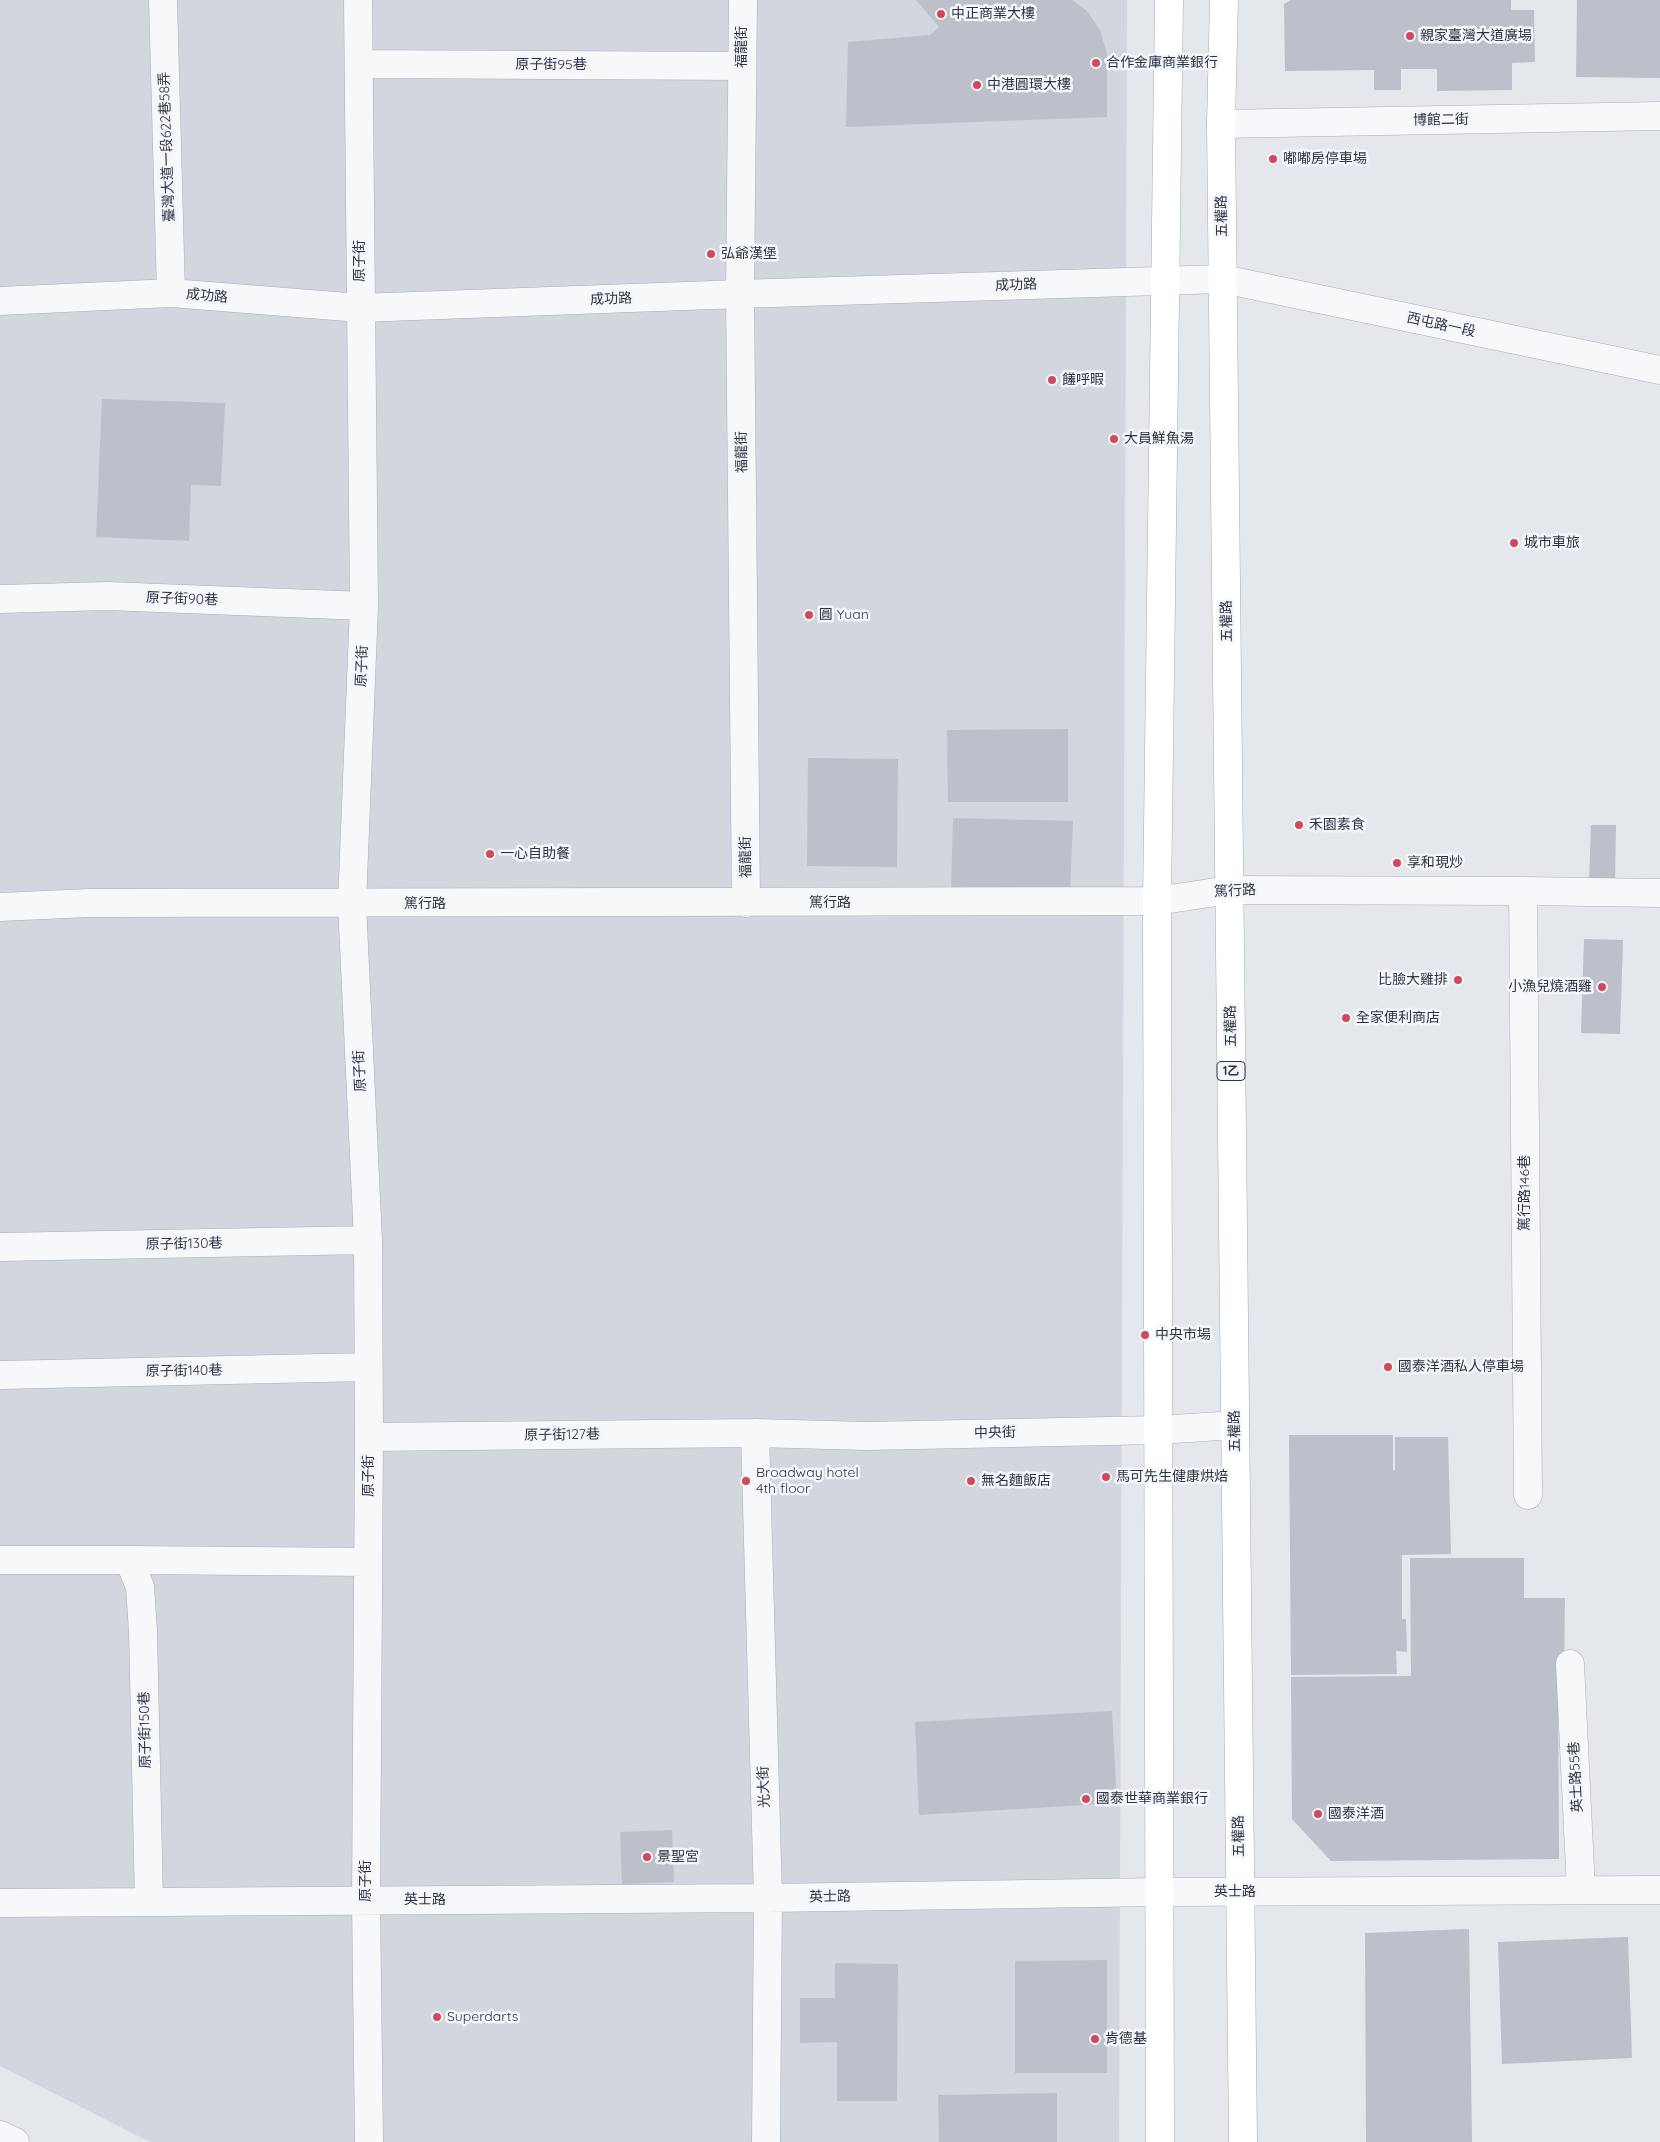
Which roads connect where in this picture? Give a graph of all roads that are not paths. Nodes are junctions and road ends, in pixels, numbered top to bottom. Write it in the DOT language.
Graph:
graph roads {
  1 [pos="163,0"];
  2 [pos="358,0"];
  3 [pos="743,0"];
  4 [pos="1169,0"];
  5 [pos="1224,0"];
  6 [pos="359,64"];
  7 [pos="742,66"];
  8 [pos="1660,116"];
  9 [pos="1221,124"];
  10 [pos="1223,279"];
  11 [pos="1166,281"];
  12 [pos="172,293"];
  13 [pos="740,294"];
  14 [pos="0,301"];
  15 [pos="360,308"];
  16 [pos="1660,370"];
  17 [pos="0,599"];
  18 [pos="364,606"];
  19 [pos="1229,890"];
  20 [pos="1523,891"];
  21 [pos="1660,894"];
  22 [pos="1157,901"];
  23 [pos="746,903"];
  24 [pos="352,904"];
  25 [pos="0,907"];
  26 [pos="368,1240"];
  27 [pos="0,1247"];
  28 [pos="368,1367"];
  29 [pos="0,1375"];
  30 [pos="1235,1425"];
  31 [pos="1160,1430"];
  32 [pos="755,1433"];
  33 [pos="369,1437"];
  34 [pos="1528,1496"];
  35 [pos="0,1560"];
  36 [pos="129,1560"];
  37 [pos="368,1562"];
  38 [pos="1570,1664"];
  39 [pos="1581,1890"];
  40 [pos="1660,1890"];
  41 [pos="1160,1892"];
  42 [pos="1240,1892"];
  43 [pos="768,1898"];
  44 [pos="366,1901"];
  45 [pos="150,1902"];
  46 [pos="0,1903"];
  47 [pos="0,2134"];
  48 [pos="15,2142"];
  49 [pos="369,2142"];
  50 [pos="766,2142"];
  51 [pos="1160,2142"];
  52 [pos="1243,2142"];
  1 -- 12 [label="street, 臺灣大道一段622巷58弄"];
  2 -- 6 [label="street, 原子街"];
  3 -- 7 [label="street, 福龍街"];
  4 -- 11 [label="main road"];
  5 -- 9 [label="main road, 五權路 / 1乙"];
  6 -- 7 [label="street, 原子街95巷"];
  6 -- 15 [label="street, 原子街"];
  7 -- 13 [label="street, 福龍街"];
  8 -- 9 [label="street, 博館二街"];
  9 -- 10 [label="main road, 五權路 / 1乙"];
  10 -- 11 [label="street, 成功路"];
  10 -- 16 [label="street, 西屯路一段"];
  10 -- 19 [label="main road, 五權路 / 1乙"];
  11 -- 13 [label="street, 成功路"];
  11 -- 22 [label="main road"];
  12 -- 14 [label="street, 成功路"];
  12 -- 15 [label="street, 成功路"];
  13 -- 15 [label="street, 成功路"];
  13 -- 23 [label="street, 福龍街"];
  15 -- 18 [label="street, 原子街"];
  17 -- 18 [label="street, 原子街90巷"];
  18 -- 24 [label="street, 原子街"];
  19 -- 20 [label="street, 篤行路"];
  19 -- 22 [label="street, 篤行路"];
  19 -- 30 [label="main road, 五權路 / 1乙"];
  20 -- 21 [label="street, 篤行路"];
  20 -- 34 [label="street, 篤行路146巷"];
  22 -- 23 [label="street, 篤行路"];
  22 -- 31 [label="main road"];
  23 -- 24 [label="street, 篤行路"];
  24 -- 25 [label="street, 篤行路"];
  24 -- 26 [label="street, 原子街"];
  26 -- 27 [label="street, 原子街130巷"];
  26 -- 28 [label="street, 原子街"];
  28 -- 29 [label="street, 原子街140巷"];
  28 -- 33 [label="street, 原子街"];
  30 -- 31 [label="street, 中央街"];
  30 -- 42 [label="main road, 五權路 / 1乙"];
  31 -- 32 [label="street, 中央街"];
  31 -- 41 [label="main road"];
  32 -- 33 [label="street, 原子街127巷"];
  32 -- 43 [label="street, 光大街"];
  33 -- 37 [label="street, 原子街"];
  35 -- 36 [label="street"];
  36 -- 37 [label="street"];
  36 -- 45 [label="street, 原子街150巷"];
  37 -- 44 [label="street, 原子街"];
  38 -- 39 [label="street, 英士路55巷"];
  39 -- 40 [label="street, 英士路"];
  39 -- 42 [label="street, 英士路"];
  41 -- 42 [label="street, 英士路"];
  41 -- 43 [label="street, 英士路"];
  41 -- 51 [label="main road"];
  42 -- 52 [label="main road, 五權路 / 1乙"];
  43 -- 44 [label="street, 英士路"];
  43 -- 50 [label="street, 光大街"];
  44 -- 45 [label="street, 英士路"];
  44 -- 49 [label="street, 原子街"];
  45 -- 46 [label="street, 英士路"];
  47 -- 48 [label="street"];
}
